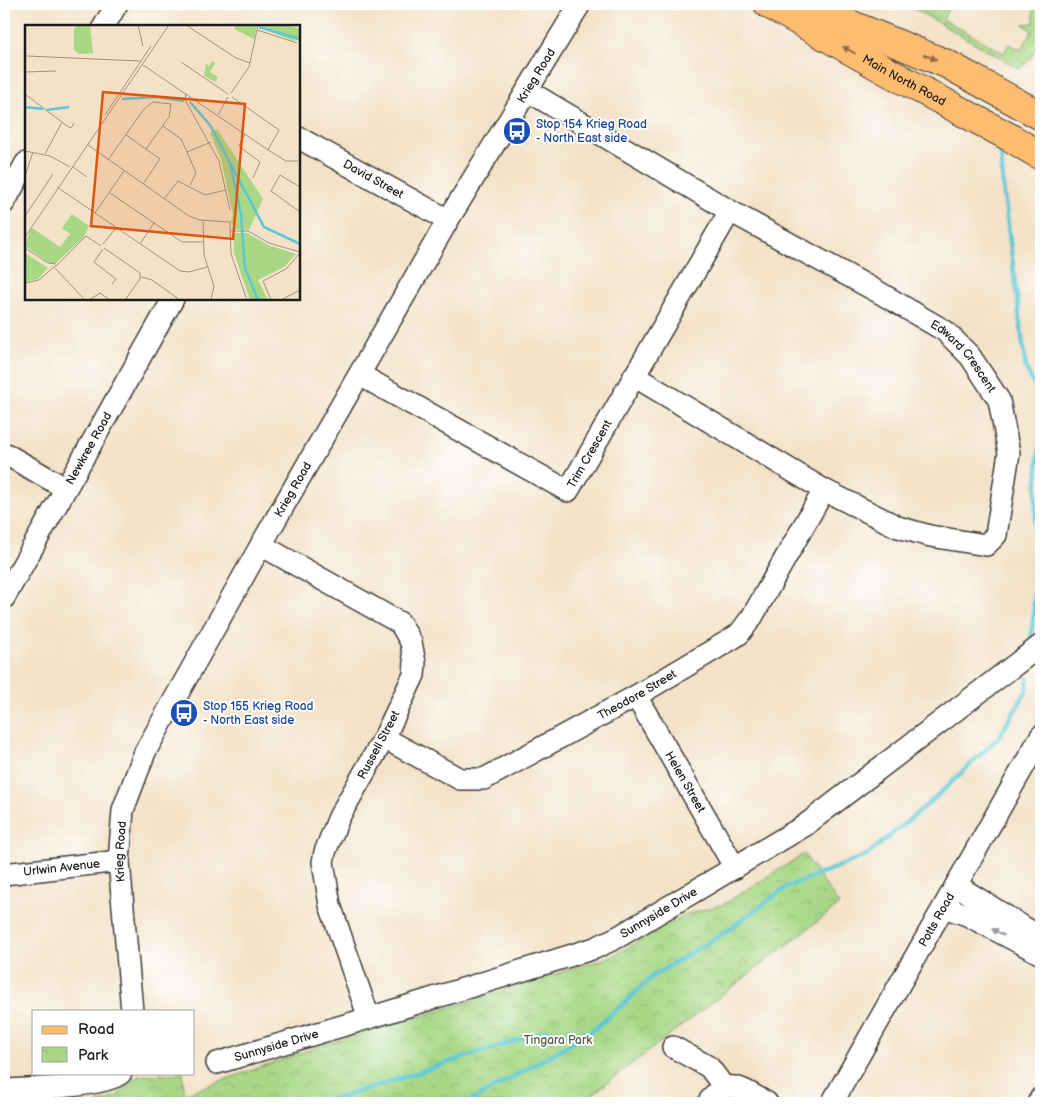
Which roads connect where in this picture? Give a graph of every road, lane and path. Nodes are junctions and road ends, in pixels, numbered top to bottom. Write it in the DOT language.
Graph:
graph roads {
  1 [pos="117,4"];
  2 [pos="580,4"];
  3 [pos="768,4"];
  4 [pos="811,4"];
  5 [pos="107,25"];
  6 [pos="528,91"];
  7 [pos="1041,116"];
  8 [pos="300,139"];
  9 [pos="1041,156"];
  10 [pos="25,165"];
  11 [pos="5,198"];
  12 [pos="730,211"];
  13 [pos="448,220"];
  14 [pos="172,300"];
  15 [pos="360,375"];
  16 [pos="634,376"];
  17 [pos="4,453"];
  18 [pos="65,488"];
  19 [pos="824,490"];
  20 [pos="261,545"];
  21 [pos="4,598"];
  22 [pos="1041,645"];
  23 [pos="636,696"];
  24 [pos="1041,736"];
  25 [pos="384,738"];
  26 [pos="119,861"];
  27 [pos="736,868"];
  28 [pos="4,874"];
  29 [pos="956,885"];
  30 [pos="944,907"];
  31 [pos="1041,938"];
  32 [pos="1041,954"];
  33 [pos="132,1010"];
  34 [pos="370,1018"];
  35 [pos="673,1047"];
  36 [pos="217,1063"];
  37 [pos="118,1074"];
  38 [pos="724,1087"];
  39 [pos="4,1090"];
  40 [pos="61,1095"];
  41 [pos="1041,1098"];
  42 [pos="708,1103"];
  43 [pos="767,1103"];
  44 [pos="832,1103"];
  45 [pos="1038,1103"];
  1 -- 5 [label="street"];
  2 -- 6 [label="street, Krieg Road"];
  9 -- 3 [label="main road, Main North Road, one-way"];
  4 -- 7 [label="main road, one-way"];
  6 -- 12 [label="street, Edward Crescent"];
  6 -- 13 [label="street, Krieg Road"];
  8 -- 13 [label="street, David Street"];
  10 -- 11 [label="street"];
  12 -- 16 [label="street, Trim Crescent"];
  12 -- 19 [label="street, Edward Crescent"];
  13 -- 15 [label="street, Krieg Road"];
  14 -- 18 [label="street, Newkree Road"];
  15 -- 16 [label="street, Trim Crescent"];
  15 -- 20 [label="street, Krieg Road"];
  16 -- 19 [label="street, Edward Crescent"];
  17 -- 18 [label="street"];
  18 -- 21 [label="street, Newkree Road"];
  19 -- 23 [label="street, Theodore Street"];
  20 -- 25 [label="street, Russell Street"];
  20 -- 26 [label="street, Krieg Road"];
  22 -- 27 [label="street, Sunnyside Drive"];
  23 -- 25 [label="street, Theodore Street"];
  23 -- 27 [label="street, Helen Street"];
  24 -- 29 [label="street, Potts Road"];
  25 -- 34 [label="street, Russell Street"];
  26 -- 28 [label="street, Urlwin Avenue"];
  26 -- 33 [label="street, Krieg Road"];
  27 -- 34 [label="street, Sunnyside Drive"];
  29 -- 30 [label="street, Potts Road"];
  29 -- 31 [label="street"];
  32 -- 30 [label="street, one-way"];
  30 -- 44 [label="street, Potts Road"];
  34 -- 36 [label="street, Sunnyside Drive"];
  35 -- 38 [label="street"];
  37 -- 40 [label="street"];
  38 -- 42 [label="street"];
  38 -- 43 [label="street"];
  39 -- 40 [label="street"];
  41 -- 45 [label="street"];
}
